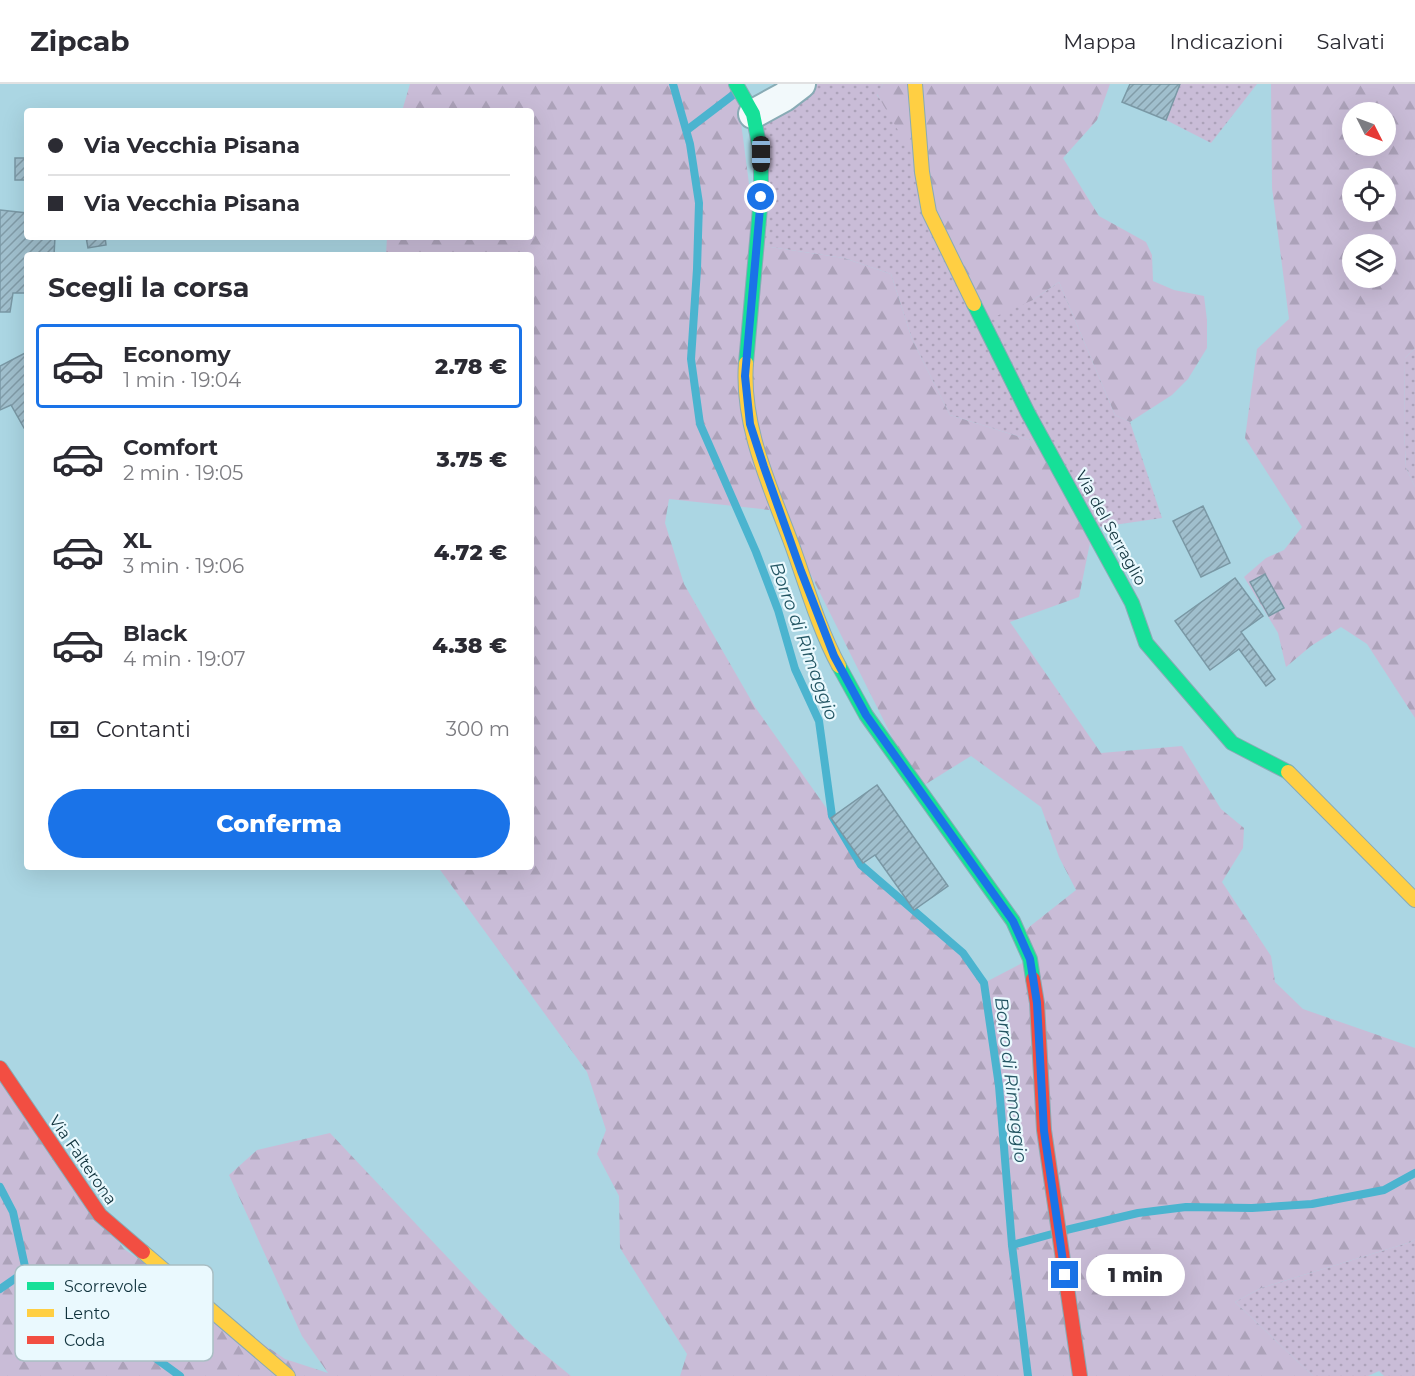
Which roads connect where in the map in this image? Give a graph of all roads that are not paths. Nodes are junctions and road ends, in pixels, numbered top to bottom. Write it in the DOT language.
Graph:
graph roads {
  1 [pos="736,84"];
  2 [pos="801,84"];
  3 [pos="915,84"];
  4 [pos="753,114"];
  5 [pos="1415,900"];
  6 [pos="0,1068"];
  7 [pos="158,1265"];
  8 [pos="213,1312"];
  9 [pos="288,1376"];
  10 [pos="1080,1376"];
  1 -- 4 [label="street"];
  2 -- 4 [label="street"];
  3 -- 5 [label="street, Via del Serraglio"];
  4 -- 10 [label="street"];
  6 -- 7 [label="street, Via Falterona"];
  8 -- 9 [label="street, Via Falterona"];
}
